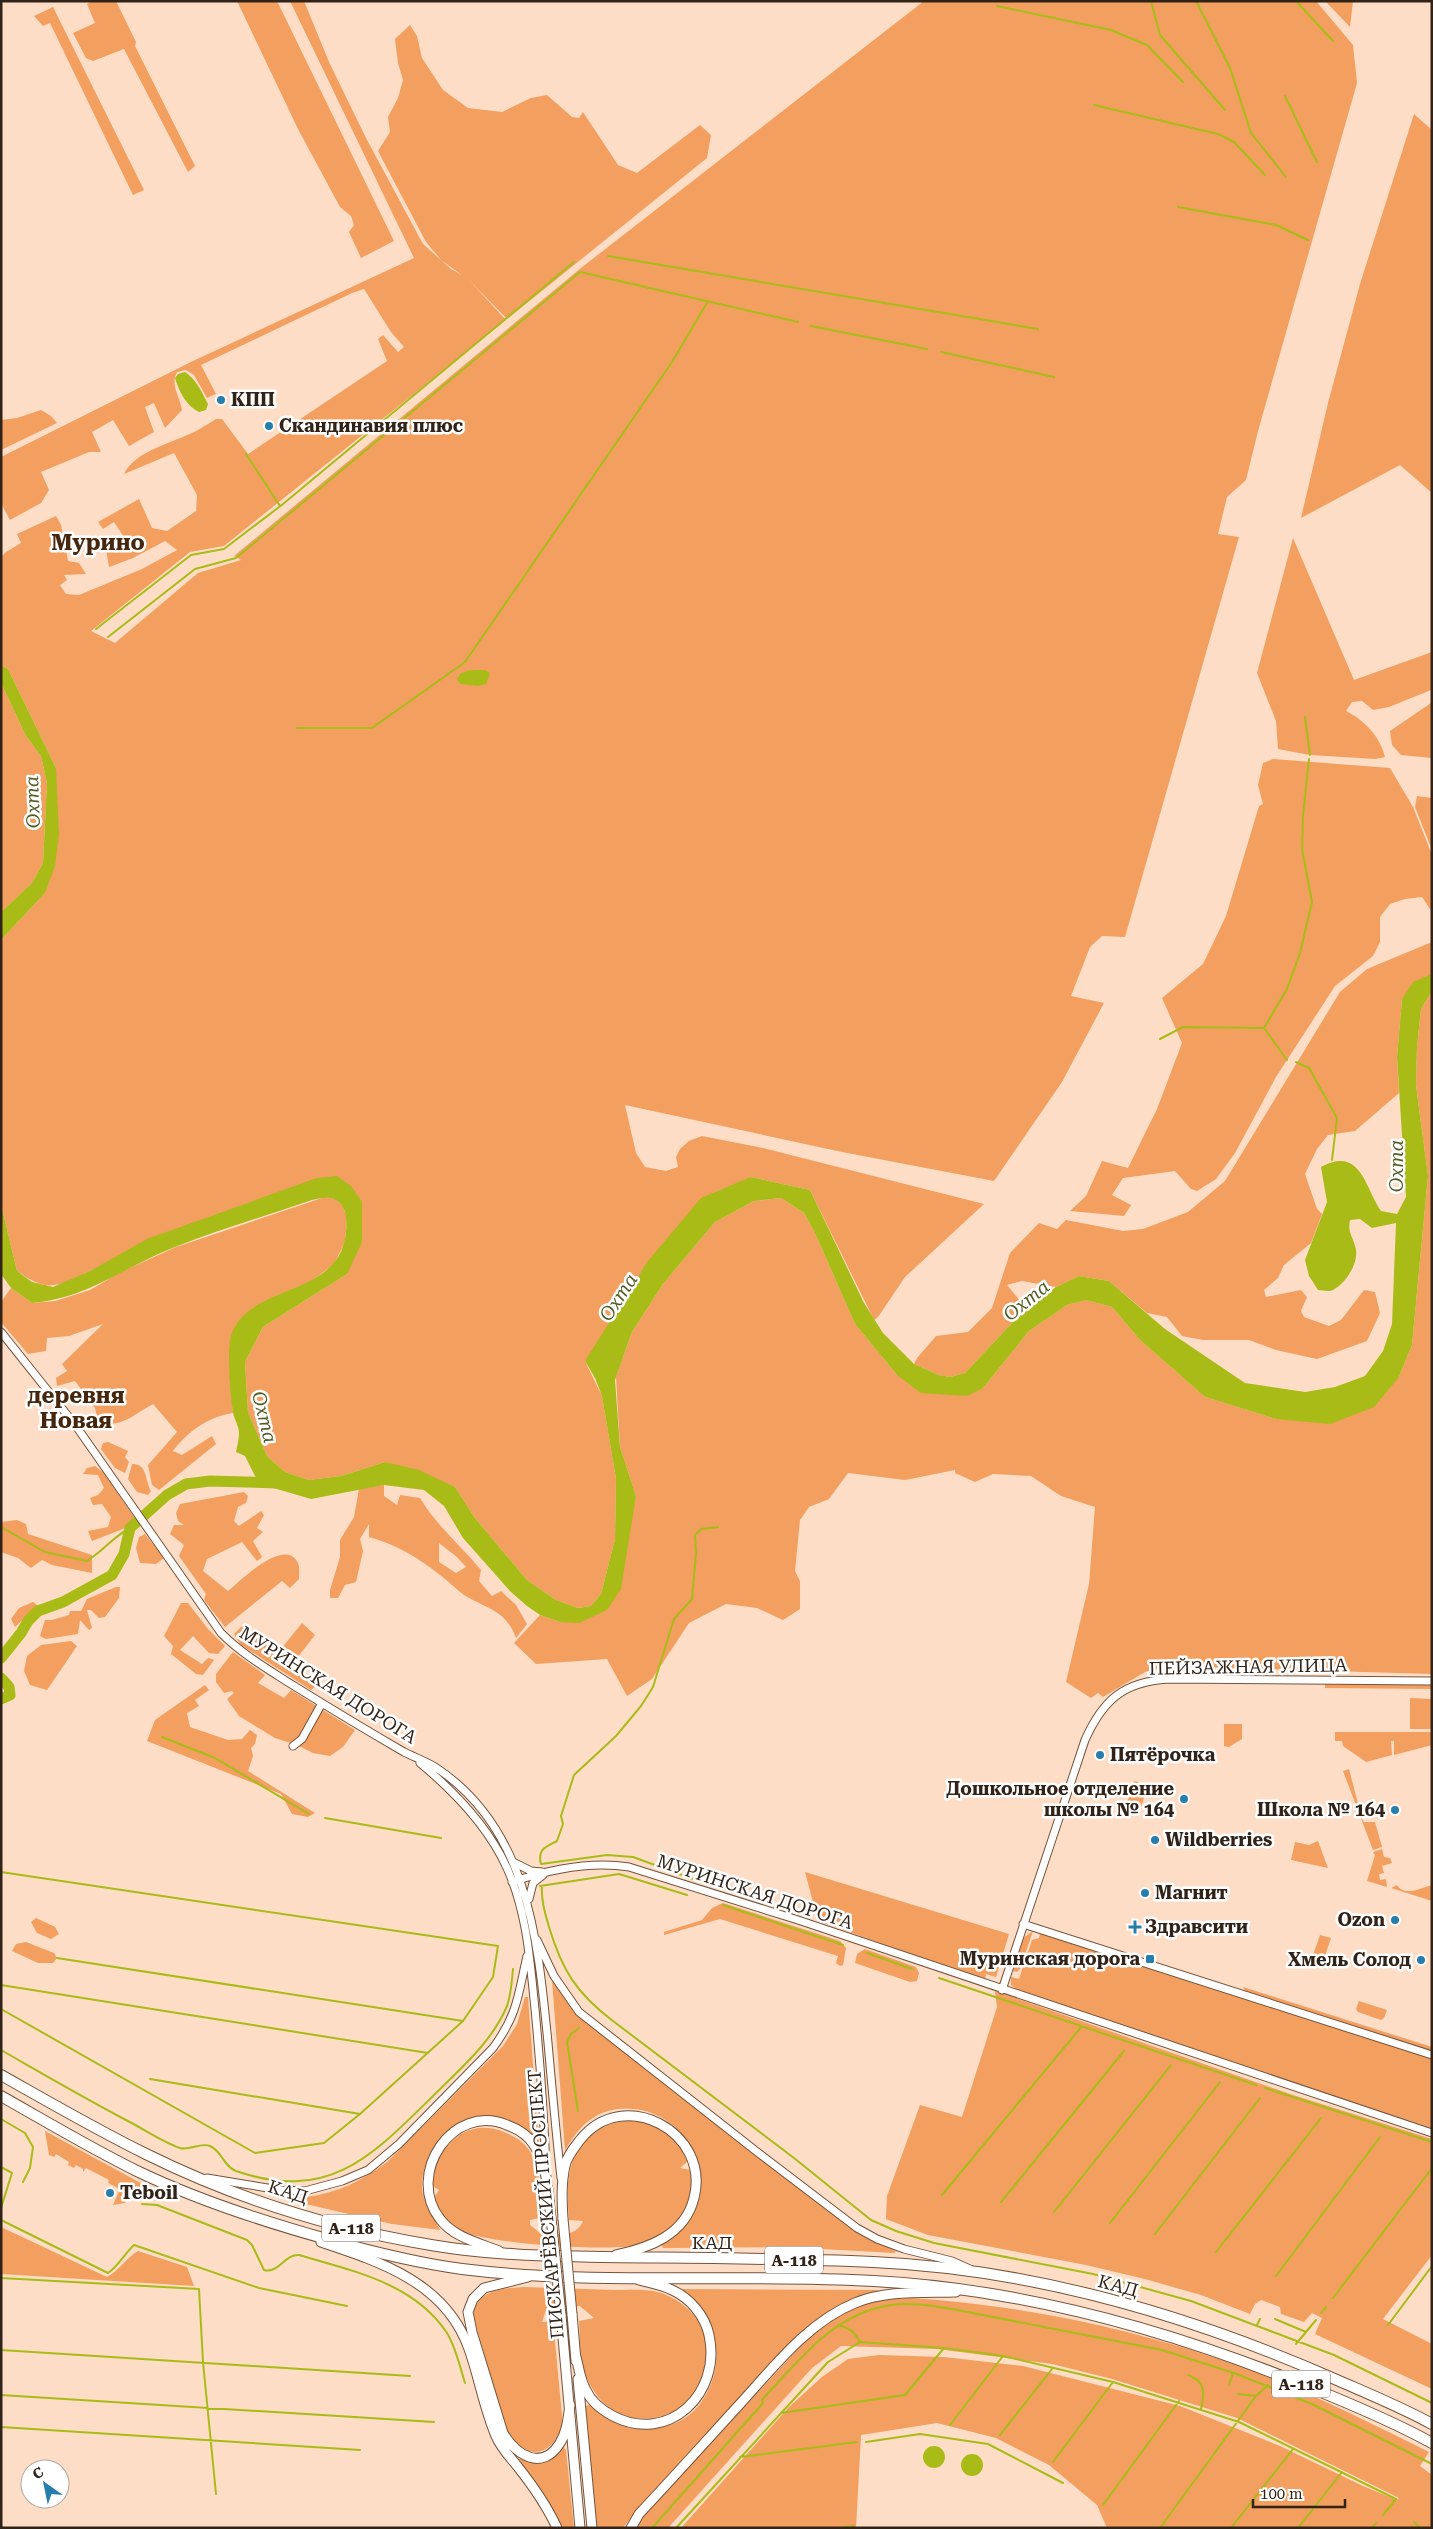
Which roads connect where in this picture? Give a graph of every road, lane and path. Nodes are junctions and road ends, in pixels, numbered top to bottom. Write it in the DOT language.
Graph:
graph roads {
  1 [pos="1,1332"];
  2 [pos="1432,1681"];
  3 [pos="322,1703"];
  4 [pos="293,1746"];
  5 [pos="414,1757"];
  6 [pos="513,1862"];
  7 [pos="548,1873"];
  8 [pos="520,1879"];
  9 [pos="512,1882"];
  10 [pos="528,1904"];
  11 [pos="1023,1924"];
  12 [pos="535,1935"];
  13 [pos="529,1949"];
  14 [pos="1002,1990"];
  15 [pos="1432,2055"];
  16 [pos="1,2076"];
  17 [pos="1,2096"];
  18 [pos="1432,2133"];
  19 [pos="199,2177"];
  20 [pos="546,2179"];
  21 [pos="562,2191"];
  22 [pos="277,2225"];
  23 [pos="508,2255"];
  24 [pos="606,2257"];
  25 [pos="982,2274"];
  26 [pos="534,2276"];
  27 [pos="632,2278"];
  28 [pos="975,2292"];
  29 [pos="576,2357"];
  30 [pos="570,2405"];
  31 [pos="1432,2424"];
  32 [pos="1432,2443"];
  33 [pos="557,2528"];
  34 [pos="580,2528"];
  35 [pos="592,2528"];
  36 [pos="631,2528"];
  1 -- 3 [label="street, МУРИНСКАЯ ДОРОГА"];
  2 -- 11 [label="street, ПЕЙЗАЖНАЯ УЛИЦА"];
  3 -- 4 [label="street"];
  3 -- 5 [label="street, МУРИНСКАЯ ДОРОГА"];
  5 -- 6 [label="street, МУРИНСКАЯ ДОРОГА"];
  5 -- 9 [label="street, МУРИНСКАЯ ДОРОГА"];
  6 -- 7 [label="street"];
  6 -- 8 [label="street, МУРИНСКАЯ ДОРОГА"];
  7 -- 8 [label="street, МУРИНСКАЯ ДОРОГА"];
  7 -- 10 [label="street"];
  7 -- 14 [label="street, МУРИНСКАЯ ДОРОГА"];
  8 -- 9 [label="street, МУРИНСКАЯ ДОРОГА"];
  8 -- 10 [label="street, ПИСКАРЁВСКИЙ ПРОСПЕКТ"];
  9 -- 13 [label="street, ПИСКАРЁВСКИЙ ПРОСПЕКТ"];
  10 -- 12 [label="street, ПИСКАРЁВСКИЙ ПРОСПЕКТ"];
  11 -- 14 [label="street, ПЕЙЗАЖНАЯ УЛИЦА"];
  11 -- 15 [label="street"];
  12 -- 21 [label="street, ПИСКАРЁВСКИЙ ПРОСПЕКТ"];
  12 -- 25 [label="street"];
  13 -- 19 [label="street"];
  13 -- 20 [label="street, ПИСКАРЁВСКИЙ ПРОСПЕКТ"];
  14 -- 18 [label="street, МУРИНСКАЯ ДОРОГА"];
  16 -- 19 [label="highway, КАД / А-118"];
  17 -- 22 [label="highway, КАД / А-118"];
  19 -- 23 [label="highway, КАД / А-118"];
  20 -- 23 [label="main road"];
  20 -- 30 [label="main road, ПИСКАРЁВСКИЙ ПРОСПЕКТ, bridge"];
  21 -- 24 [label="main road"];
  21 -- 29 [label="main road, ПИСКАРЁВСКИЙ ПРОСПЕКТ, bridge"];
  22 -- 26 [label="highway, КАД / А-118"];
  22 -- 33 [label="main road"];
  23 -- 24 [label="highway, КАД / А-118"];
  24 -- 25 [label="highway, КАД / А-118"];
  25 -- 31 [label="highway, КАД / А-118"];
  26 -- 27 [label="highway, КАД / А-118"];
  26 -- 30 [label="main road"];
  27 -- 28 [label="highway, КАД / А-118"];
  27 -- 29 [label="main road"];
  28 -- 32 [label="highway, КАД / А-118"];
  28 -- 36 [label="main road"];
  29 -- 35 [label="main road, ПИСКАРЁВСКИЙ ПРОСПЕКТ"];
  30 -- 34 [label="main road, ПИСКАРЁВСКИЙ ПРОСПЕКТ"];
}
